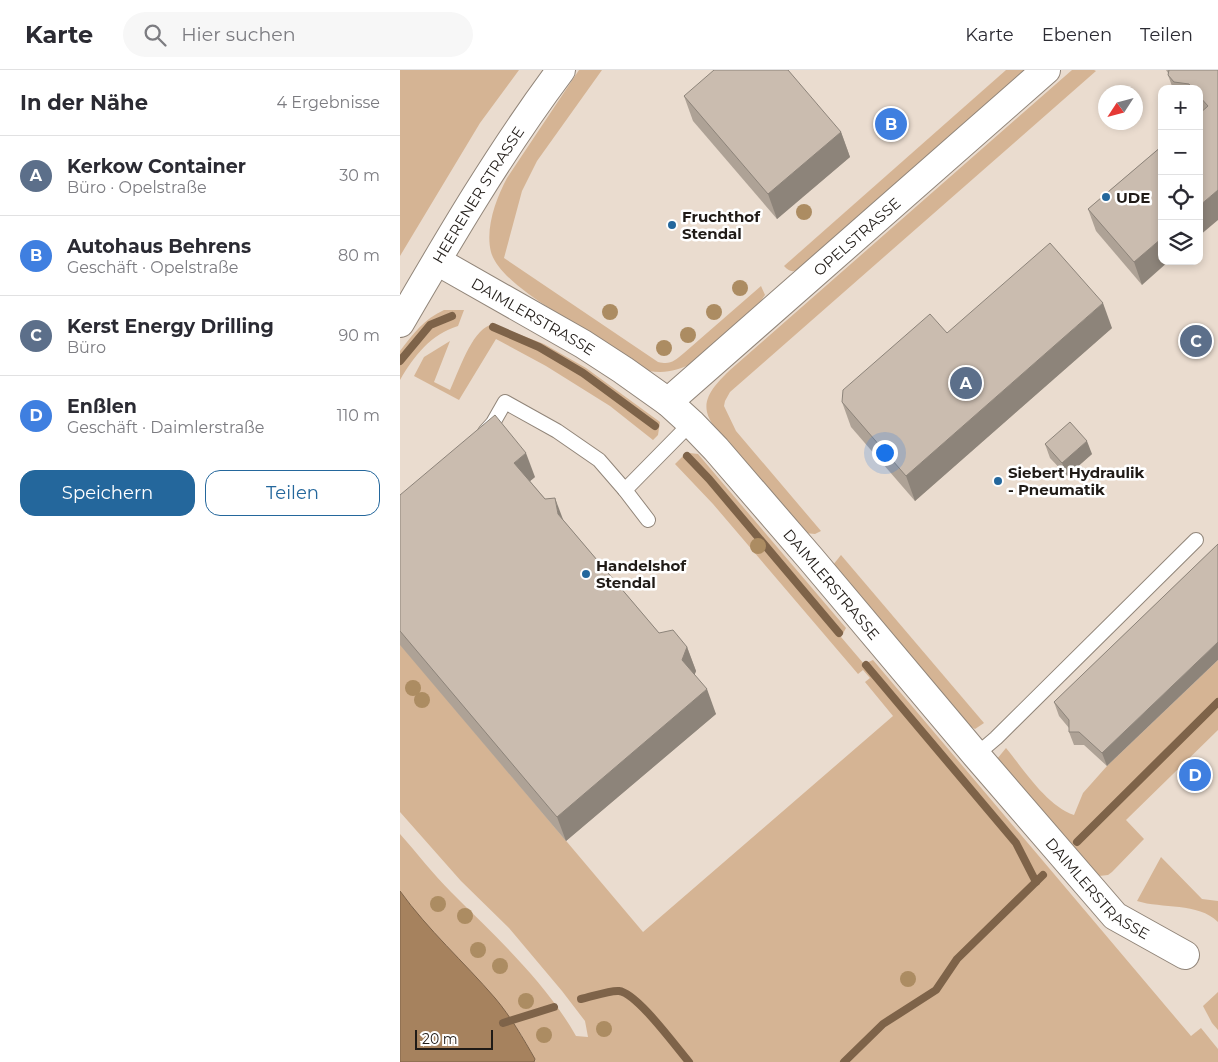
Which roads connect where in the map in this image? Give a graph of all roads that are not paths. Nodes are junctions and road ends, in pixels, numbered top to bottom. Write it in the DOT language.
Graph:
graph roads {
  1 [pos="561,70"];
  2 [pos="1046,70"];
  3 [pos="437,261"];
  4 [pos="400,324"];
  5 [pos="668,402"];
  6 [pos="691,423"];
  7 [pos="477,442"];
  8 [pos="625,490"];
  9 [pos="648,520"];
  10 [pos="1196,540"];
  11 [pos="976,755"];
  12 [pos="1185,955"];
  1 -- 3 [label="street, HEERENER STRASSE"];
  2 -- 5 [label="street, OPELSTRASSE"];
  3 -- 4 [label="street, HEERENER STRASSE"];
  3 -- 5 [label="street, DAIMLERSTRASSE"];
  5 -- 6 [label="street, DAIMLERSTRASSE"];
  6 -- 8 [label="lane"];
  6 -- 11 [label="street, DAIMLERSTRASSE"];
  7 -- 8 [label="lane"];
  8 -- 9 [label="lane"];
  10 -- 11 [label="lane"];
  11 -- 12 [label="street, DAIMLERSTRASSE"];
}
